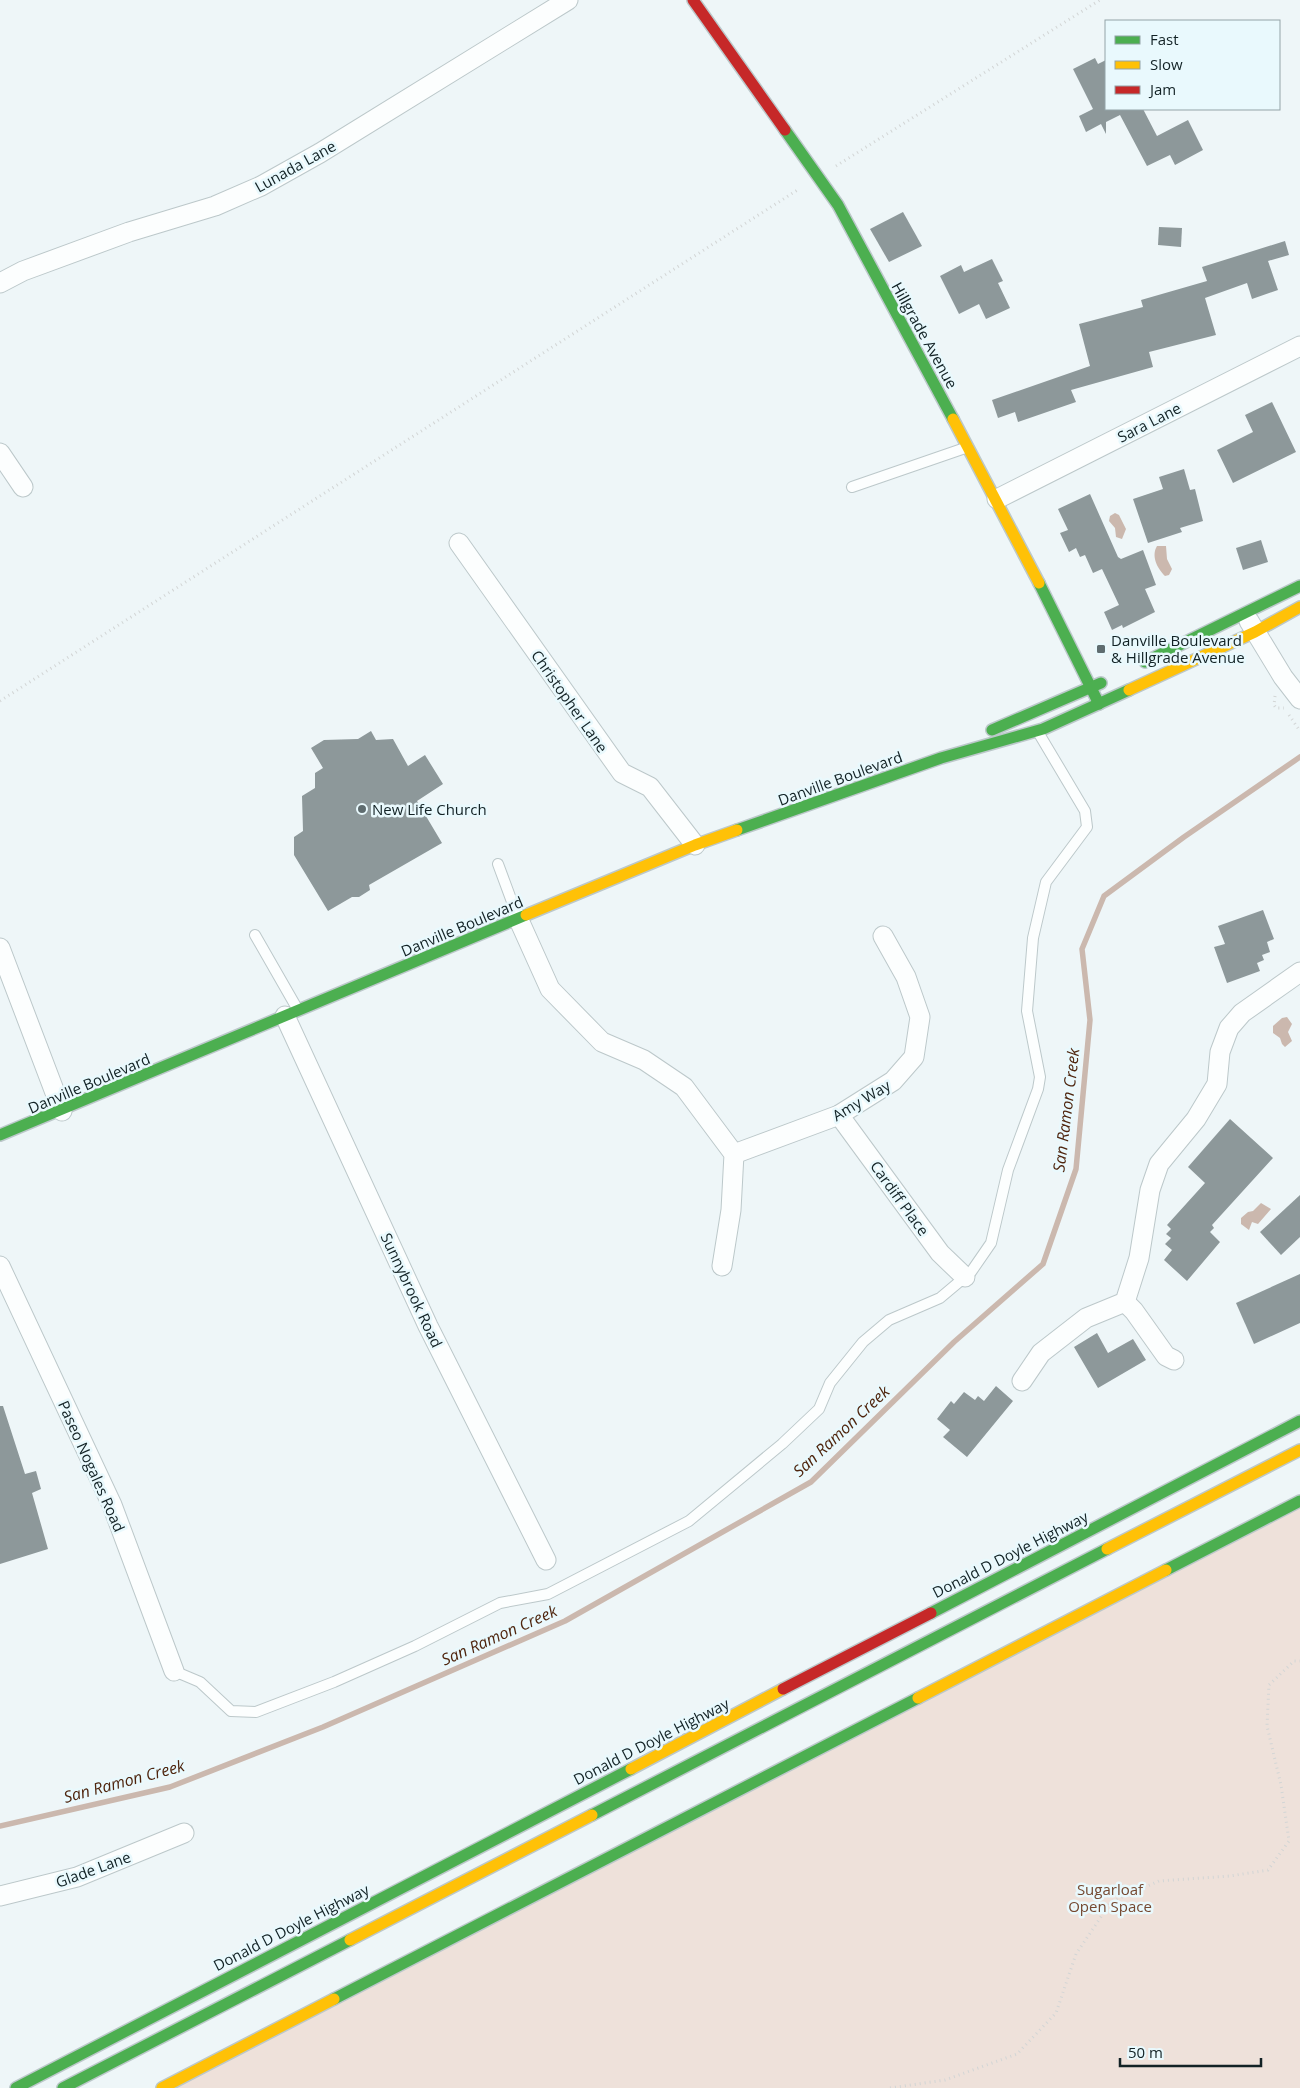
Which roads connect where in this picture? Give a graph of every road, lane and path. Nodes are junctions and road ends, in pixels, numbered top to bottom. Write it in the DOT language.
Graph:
graph roads {
  1 [pos="568,0"];
  2 [pos="693,0"];
  3 [pos="1100,0"];
  4 [pos="818,177"];
  5 [pos="0,283"];
  6 [pos="1300,346"];
  7 [pos="969,447"];
  8 [pos="0,453"];
  9 [pos="852,486"];
  10 [pos="23,487"];
  11 [pos="997,499"];
  12 [pos="459,543"];
  13 [pos="1300,586"];
  14 [pos="1300,607"];
  15 [pos="1245,613"];
  16 [pos="1255,632"];
  17 [pos="1134,668"];
  18 [pos="1112,678"];
  19 [pos="1092,688"];
  20 [pos="1294,700"];
  21 [pos="0,701"];
  22 [pos="1099,704"];
  23 [pos="1029,713"];
  24 [pos="1037,730"];
  25 [pos="1300,731"];
  26 [pos="941,758"];
  27 [pos="695,845"];
  28 [pos="498,864"];
  29 [pos="518,918"];
  30 [pos="255,935"];
  31 [pos="884,936"];
  32 [pos="0,948"];
  33 [pos="1300,972"];
  34 [pos="292,1013"];
  35 [pos="62,1111"];
  36 [pos="839,1115"];
  37 [pos="0,1136"];
  38 [pos="734,1154"];
  39 [pos="0,1266"];
  40 [pos="722,1266"];
  41 [pos="965,1277"];
  42 [pos="1125,1302"];
  43 [pos="1174,1360"];
  44 [pos="1022,1381"];
  45 [pos="1300,1421"];
  46 [pos="1300,1450"];
  47 [pos="1300,1501"];
  48 [pos="546,1560"];
  49 [pos="1300,1661"];
  50 [pos="174,1671"];
  51 [pos="184,1834"];
  52 [pos="0,1896"];
  53 [pos="140,2023"];
  54 [pos="102,2030"];
  55 [pos="16,2088"];
  56 [pos="63,2088"];
  57 [pos="162,2088"];
  58 [pos="890,2088"];
  1 -- 5 [label="street, Lunada Lane"];
  2 -- 4 [label="main road, Hillgrade Avenue"];
  3 -- 4 [label="path"];
  4 -- 7 [label="main road, Hillgrade Avenue"];
  4 -- 21 [label="path"];
  6 -- 11 [label="street, Sara Lane"];
  7 -- 9 [label="lane"];
  7 -- 11 [label="main road, Hillgrade Avenue"];
  8 -- 10 [label="street"];
  11 -- 19 [label="main road, Hillgrade Avenue"];
  12 -- 27 [label="street, Christopher Lane"];
  13 -- 15 [label="main road"];
  14 -- 16 [label="main road, Danville Boulevard"];
  15 -- 16 [label="street"];
  15 -- 17 [label="main road"];
  16 -- 20 [label="street"];
  16 -- 22 [label="main road, Danville Boulevard"];
  18 -- 19 [label="main road, Danville Boulevard"];
  19 -- 22 [label="main road, Hillgrade Avenue"];
  19 -- 23 [label="main road, Danville Boulevard"];
  20 -- 25 [label="path"];
  22 -- 24 [label="main road, Danville Boulevard"];
  23 -- 24 [label="lane"];
  23 -- 26 [label="main road, Danville Boulevard"];
  24 -- 26 [label="main road, Danville Boulevard"];
  24 -- 41 [label="lane"];
  26 -- 27 [label="main road, Danville Boulevard"];
  27 -- 29 [label="main road, Danville Boulevard"];
  28 -- 29 [label="lane"];
  29 -- 34 [label="main road, Danville Boulevard"];
  29 -- 38 [label="street"];
  30 -- 34 [label="lane"];
  31 -- 36 [label="street, Amy Way"];
  32 -- 35 [label="street"];
  33 -- 42 [label="street"];
  34 -- 35 [label="main road, Danville Boulevard"];
  34 -- 48 [label="street, Sunnybrook Road"];
  35 -- 37 [label="main road, Danville Boulevard"];
  36 -- 38 [label="street, Amy Way"];
  36 -- 41 [label="street, Cardiff Place"];
  38 -- 40 [label="street"];
  39 -- 50 [label="street, Paseo Nogales Road"];
  41 -- 50 [label="lane"];
  42 -- 43 [label="street"];
  42 -- 44 [label="street"];
  45 -- 53 [label="main road, Donald D Doyle Highway"];
  46 -- 56 [label="main road"];
  47 -- 57 [label="main road"];
  49 -- 58 [label="path"];
  51 -- 52 [label="street, Glade Lane"];
  53 -- 54 [label="main road"];
  53 -- 55 [label="main road, Donald D Doyle Highway"];
}
